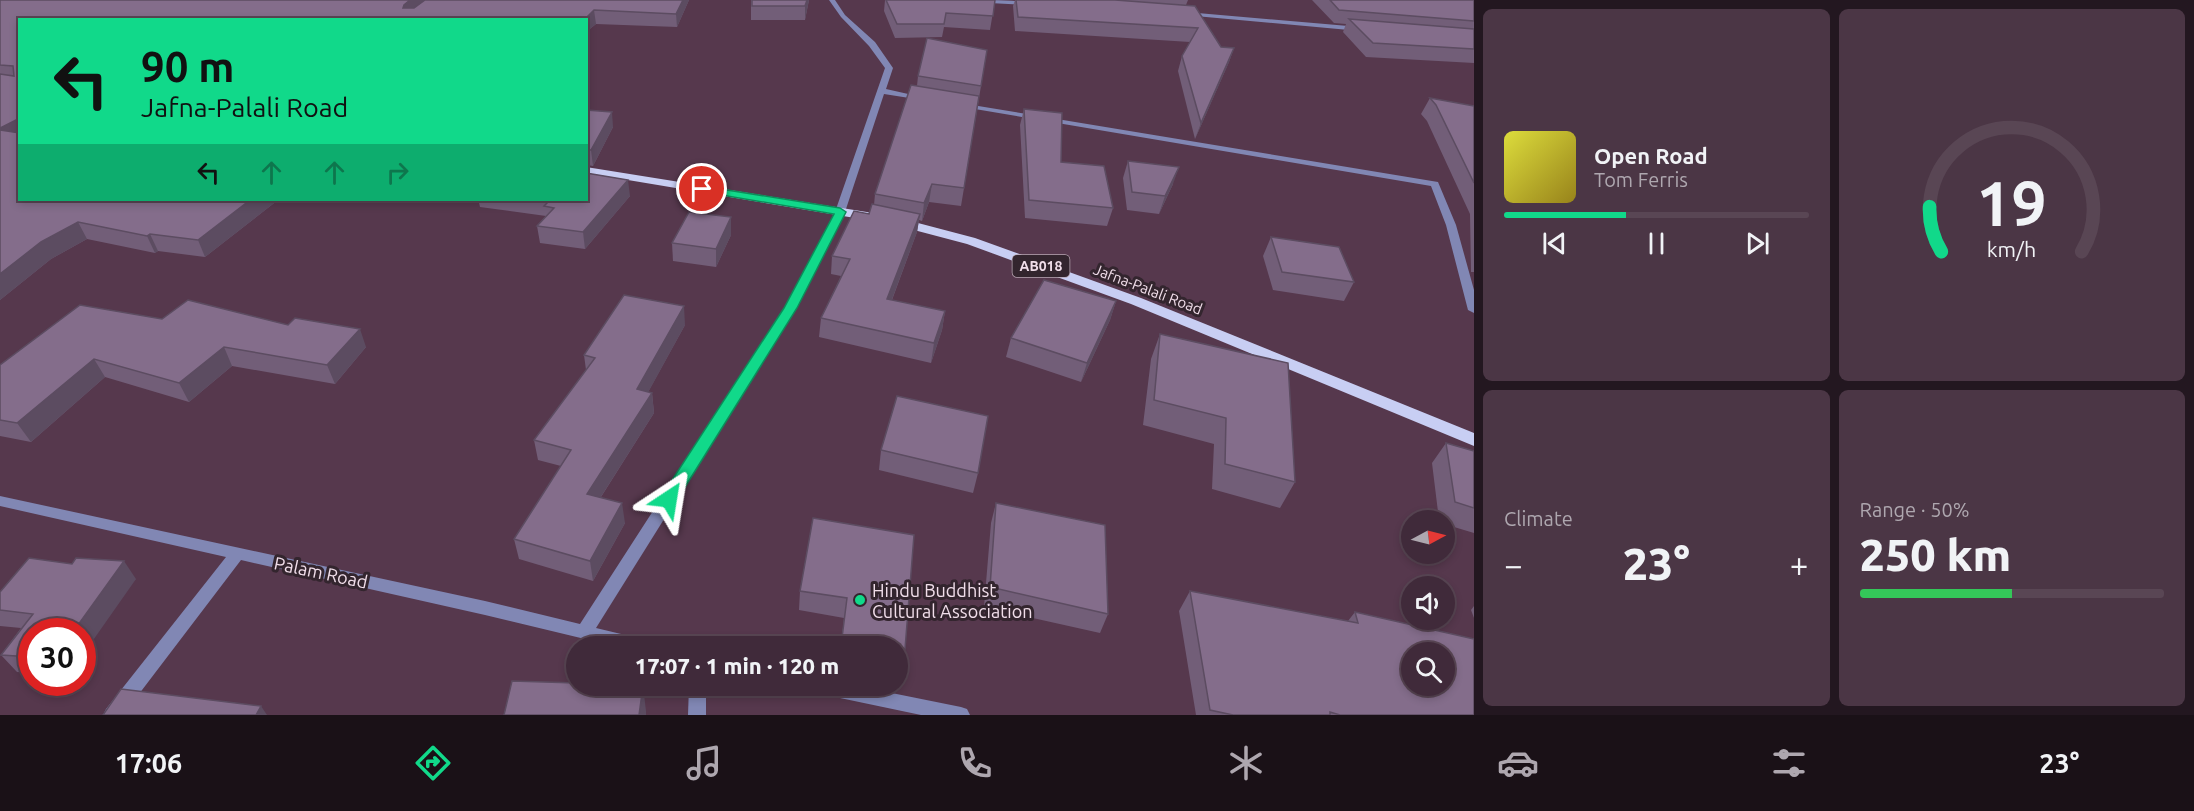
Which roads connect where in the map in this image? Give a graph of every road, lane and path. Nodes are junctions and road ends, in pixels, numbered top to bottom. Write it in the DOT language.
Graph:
graph roads {
  1 [pos="832,0"];
  2 [pos="970,0"];
  3 [pos="1033,3"];
  4 [pos="1182,14"];
  5 [pos="1368,29"];
  6 [pos="882,91"];
  7 [pos="929,99"];
  8 [pos="953,103"];
  9 [pos="588,170"];
  10 [pos="840,212"];
  11 [pos="1474,310"];
  12 [pos="1474,440"];
  13 [pos="0,501"];
  14 [pos="237,554"];
  15 [pos="584,632"];
  16 [pos="601,636"];
  17 [pos="698,696"];
  18 [pos="869,696"];
  19 [pos="112,715"];
  20 [pos="697,715"];
  21 [pos="961,715"];
  1 -- 6 [label="street"];
  2 -- 3 [label="street"];
  4 -- 5 [label="street"];
  6 -- 7 [label="street"];
  6 -- 10 [label="street"];
  8 -- 11 [label="street"];
  9 -- 10 [label="main road, Jafna-Palali Road / AB018"];
  10 -- 12 [label="main road, Jafna-Palali Road / AB018"];
  10 -- 15 [label="street"];
  13 -- 14 [label="street, Palam Road"];
  14 -- 15 [label="street, Palam Road"];
  14 -- 19 [label="street"];
  15 -- 16 [label="street, Palam Road"];
  17 -- 20 [label="street"];
  18 -- 21 [label="street"];
}
